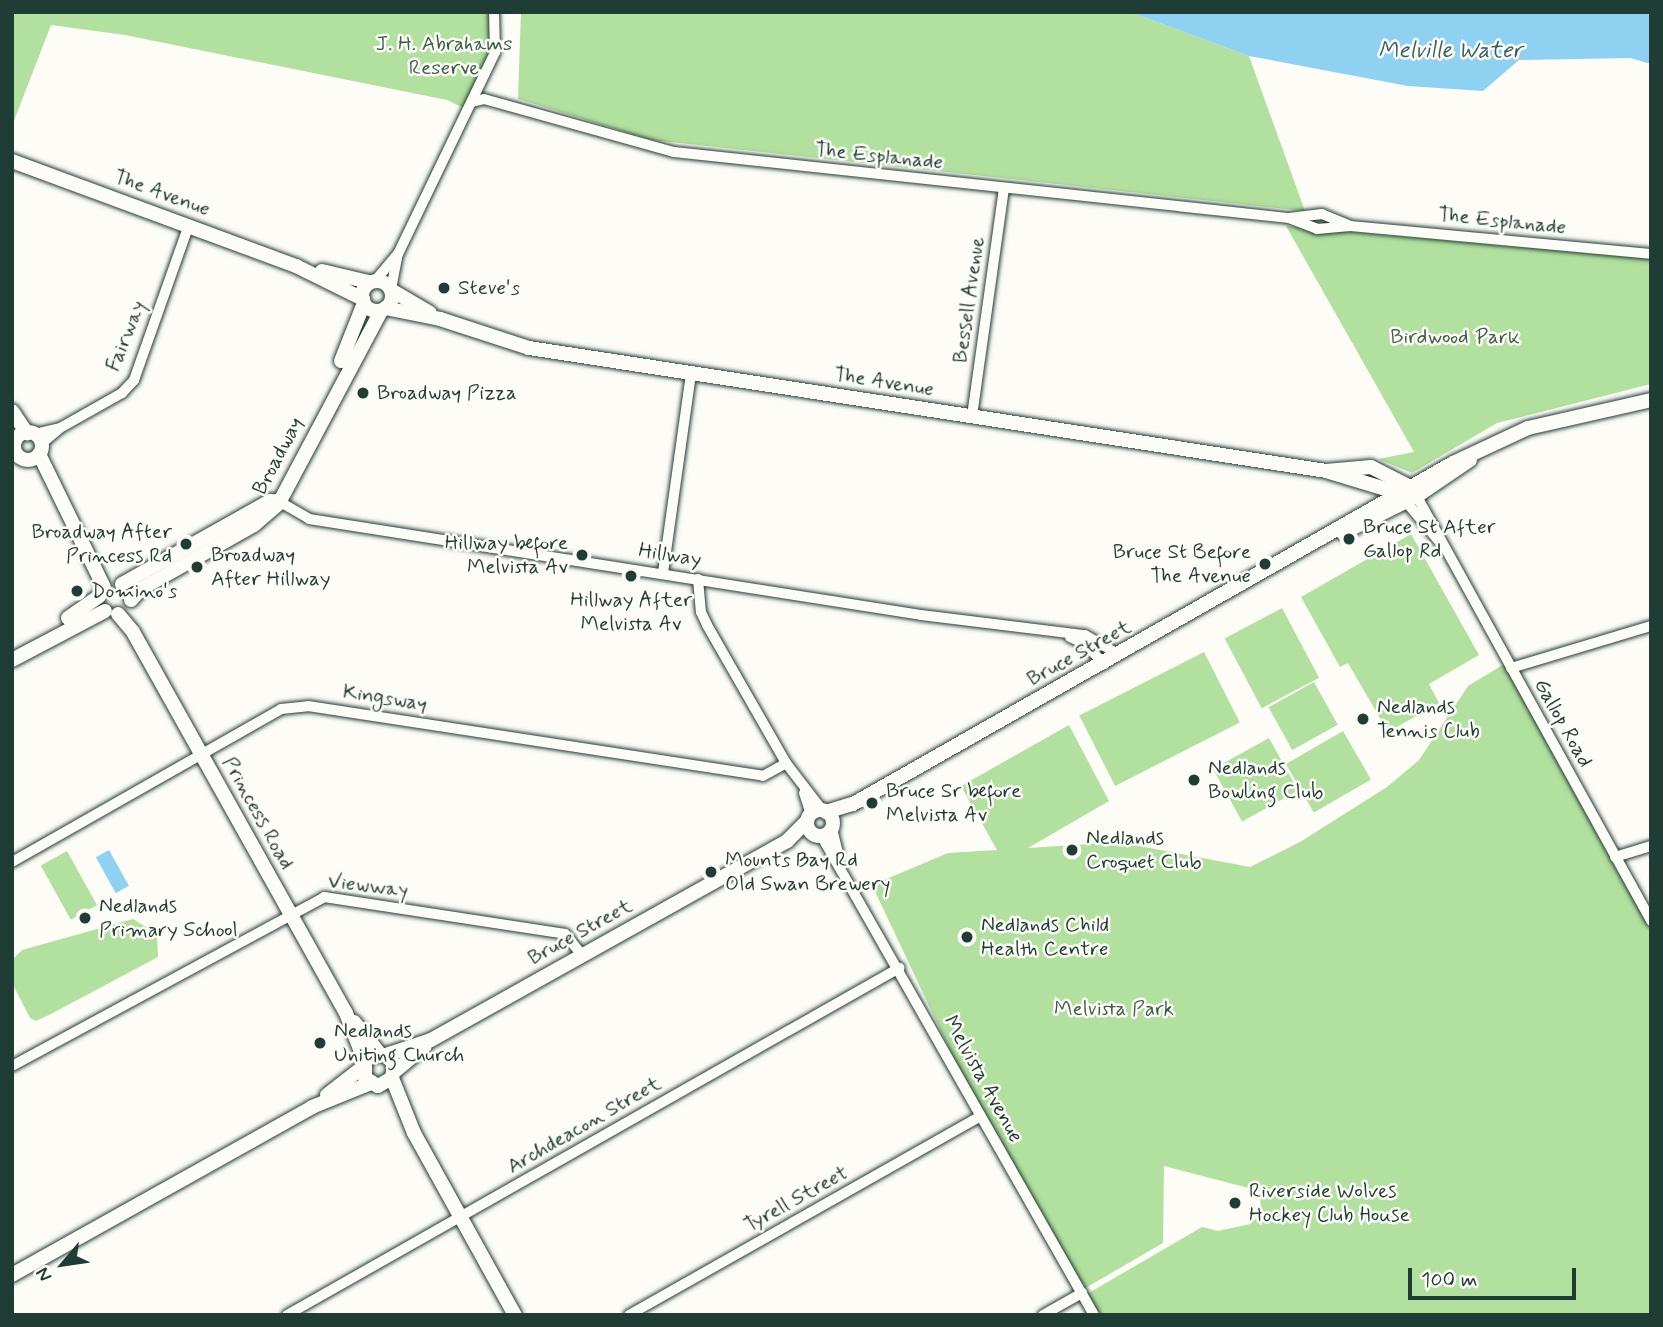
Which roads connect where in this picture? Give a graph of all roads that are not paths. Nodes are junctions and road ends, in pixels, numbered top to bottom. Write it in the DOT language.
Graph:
graph roads {
  1 [pos="495,12"];
  2 [pos="472,102"];
  3 [pos="12,161"];
  4 [pos="1004,188"];
  5 [pos="1289,218"];
  6 [pos="190,225"];
  7 [pos="1350,226"];
  8 [pos="398,254"];
  9 [pos="1651,254"];
  10 [pos="296,266"];
  11 [pos="372,282"];
  12 [pos="391,290"];
  13 [pos="363,301"];
  14 [pos="383,309"];
  15 [pos="440,319"];
  16 [pos="691,374"];
  17 [pos="1651,400"];
  18 [pos="12,411"];
  19 [pos="972,416"];
  20 [pos="12,420"];
  21 [pos="25,447"];
  22 [pos="1408,495"];
  23 [pos="276,500"];
  24 [pos="663,573"];
  25 [pos="698,579"];
  26 [pos="111,588"];
  27 [pos="120,608"];
  28 [pos="1651,626"];
  29 [pos="1067,635"];
  30 [pos="12,650"];
  31 [pos="1118,655"];
  32 [pos="12,660"];
  33 [pos="1104,664"];
  34 [pos="1511,668"];
  35 [pos="201,755"];
  36 [pos="786,763"];
  37 [pos="821,823"];
  38 [pos="1651,846"];
  39 [pos="1615,857"];
  40 [pos="12,862"];
  41 [pos="290,912"];
  42 [pos="1651,921"];
  43 [pos="582,955"];
  44 [pos="900,968"];
  45 [pos="346,1013"];
  46 [pos="431,1040"];
  47 [pos="383,1055"];
  48 [pos="364,1065"];
  49 [pos="12,1066"];
  50 [pos="393,1075"];
  51 [pos="374,1084"];
  52 [pos="312,1107"];
  53 [pos="981,1116"];
  54 [pos="414,1133"];
  55 [pos="461,1218"];
  56 [pos="12,1275"];
  57 [pos="1082,1293"];
  58 [pos="288,1315"];
  59 [pos="515,1315"];
  60 [pos="629,1315"];
  61 [pos="1042,1315"];
  62 [pos="1094,1315"];
  1 -- 2 [label="street"];
  2 -- 4 [label="street, The Esplanade"];
  2 -- 8 [label="street"];
  3 -- 6 [label="street, The Avenue"];
  4 -- 5 [label="street, The Esplanade"];
  4 -- 19 [label="street, Bessell Avenue"];
  5 -- 7 [label="street, The Esplanade"];
  5 -- 7 [label="street, The Esplanade"];
  6 -- 10 [label="street, The Avenue"];
  6 -- 21 [label="street, Fairway"];
  7 -- 9 [label="street, The Esplanade"];
  8 -- 11 [label="street"];
  8 -- 12 [label="street"];
  10 -- 11 [label="street, The Avenue"];
  10 -- 13 [label="street, The Avenue"];
  11 -- 12 [label="street, The Avenue"];
  11 -- 13 [label="street, Broadway"];
  12 -- 14 [label="street, Broadway"];
  12 -- 15 [label="street, The Avenue"];
  13 -- 14 [label="street, The Avenue"];
  13 -- 23 [label="street, Broadway"];
  14 -- 15 [label="street, The Avenue"];
  14 -- 23 [label="street, Broadway"];
  15 -- 16 [label="street, The Avenue"];
  16 -- 19 [label="street, The Avenue"];
  16 -- 24 [label="street"];
  17 -- 22 [label="street, Bruce Street"];
  18 -- 21 [label="street"];
  19 -- 22 [label="street, The Avenue"];
  20 -- 21 [label="street"];
  21 -- 26 [label="street"];
  22 -- 31 [label="street, Bruce Street"];
  22 -- 34 [label="street, Gallop Road"];
  23 -- 24 [label="street, Hillway"];
  23 -- 26 [label="street, Broadway"];
  23 -- 27 [label="street, Broadway"];
  24 -- 25 [label="street, Hillway"];
  25 -- 29 [label="street, Hillway"];
  25 -- 36 [label="street, Melvista Avenue"];
  26 -- 27 [label="street"];
  26 -- 27 [label="street"];
  26 -- 30 [label="street, Broadway"];
  27 -- 32 [label="street, Broadway"];
  27 -- 35 [label="street, Princess Road"];
  28 -- 34 [label="street"];
  29 -- 31 [label="street, Hillway"];
  29 -- 33 [label="street, Hillway"];
  31 -- 33 [label="street, Bruce Street"];
  33 -- 37 [label="street, Bruce Street"];
  34 -- 39 [label="street, Gallop Road"];
  35 -- 36 [label="street, Kingsway"];
  35 -- 40 [label="street, Kingsway"];
  35 -- 41 [label="street, Princess Road"];
  36 -- 37 [label="street, Melvista Avenue"];
  37 -- 43 [label="street, Bruce Street"];
  37 -- 44 [label="street, Melvista Avenue"];
  38 -- 39 [label="street"];
  39 -- 42 [label="street, Gallop Road"];
  41 -- 43 [label="street, Viewway"];
  41 -- 45 [label="street, Princess Road"];
  41 -- 49 [label="street, Viewway"];
  43 -- 46 [label="street, Bruce Street"];
  44 -- 53 [label="street, Melvista Avenue"];
  44 -- 55 [label="street, Archdeacon Street"];
  45 -- 47 [label="street, Princess Road"];
  45 -- 48 [label="street, Princess Road"];
  46 -- 47 [label="street, Bruce Street"];
  46 -- 50 [label="street, Bruce Street"];
  47 -- 48 [label="street, Bruce Street"];
  47 -- 50 [label="street, Princess Road"];
  48 -- 51 [label="street, Princess Road"];
  48 -- 52 [label="street"];
  50 -- 51 [label="street, Bruce Street"];
  50 -- 54 [label="street"];
  51 -- 52 [label="street"];
  51 -- 54 [label="street"];
  52 -- 56 [label="street"];
  53 -- 57 [label="street, Melvista Avenue"];
  53 -- 60 [label="street, Tyrell Street"];
  54 -- 55 [label="street"];
  55 -- 58 [label="street, Archdeacon Street"];
  55 -- 59 [label="street"];
  57 -- 61 [label="street"];
  57 -- 62 [label="street, Melvista Avenue"];
}
